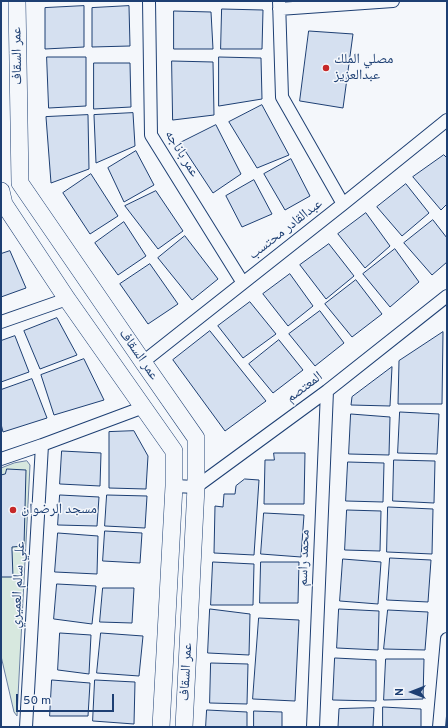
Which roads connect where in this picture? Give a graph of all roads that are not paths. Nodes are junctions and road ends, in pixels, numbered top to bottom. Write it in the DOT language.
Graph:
graph roads {
  1 [pos="17,1"];
  2 [pos="149,1"];
  3 [pos="393,1"];
  4 [pos="279,5"];
  5 [pos="447,120"];
  6 [pos="1,191"];
  7 [pos="343,204"];
  8 [pos="243,283"];
  9 [pos="447,296"];
  10 [pos="67,299"];
  11 [pos="1,322"];
  12 [pos="143,362"];
  13 [pos="327,391"];
  14 [pos="144,407"];
  15 [pos="42,445"];
  16 [pos="1,459"];
  17 [pos="174,486"];
  18 [pos="196,487"];
  19 [pos="447,639"];
  20 [pos="26,727"];
  21 [pos="161,727"];
  22 [pos="184,727"];
  23 [pos="313,727"];
  24 [pos="439,727"];
  1 -- 12 [label="street, عمر السقاف"];
  2 -- 8 [label="street, عمر باناجه"];
  3 -- 4 [label="street"];
  4 -- 7 [label="street"];
  5 -- 7 [label="street, عبدالقادر محتسب"];
  6 -- 10 [label="street, عمر السقاف"];
  7 -- 8 [label="street, عبدالقادر محتسب"];
  8 -- 12 [label="street, عبدالقادر محتسب"];
  9 -- 13 [label="street, المعتصم"];
  10 -- 11 [label="street"];
  10 -- 14 [label="street, عمر السقاف"];
  12 -- 18 [label="street, عمر السقاف"];
  13 -- 18 [label="street, المعتصم"];
  13 -- 23 [label="street, محمد راسم"];
  14 -- 15 [label="street"];
  14 -- 17 [label="street, عمر السقاف"];
  15 -- 16 [label="street"];
  15 -- 20 [label="street, علي سالم العميري"];
  17 -- 18 [label="street"];
  17 -- 21 [label="street, عمر السقاف"];
  18 -- 22 [label="street, عمر السقاف"];
  19 -- 24 [label="street"];
}
